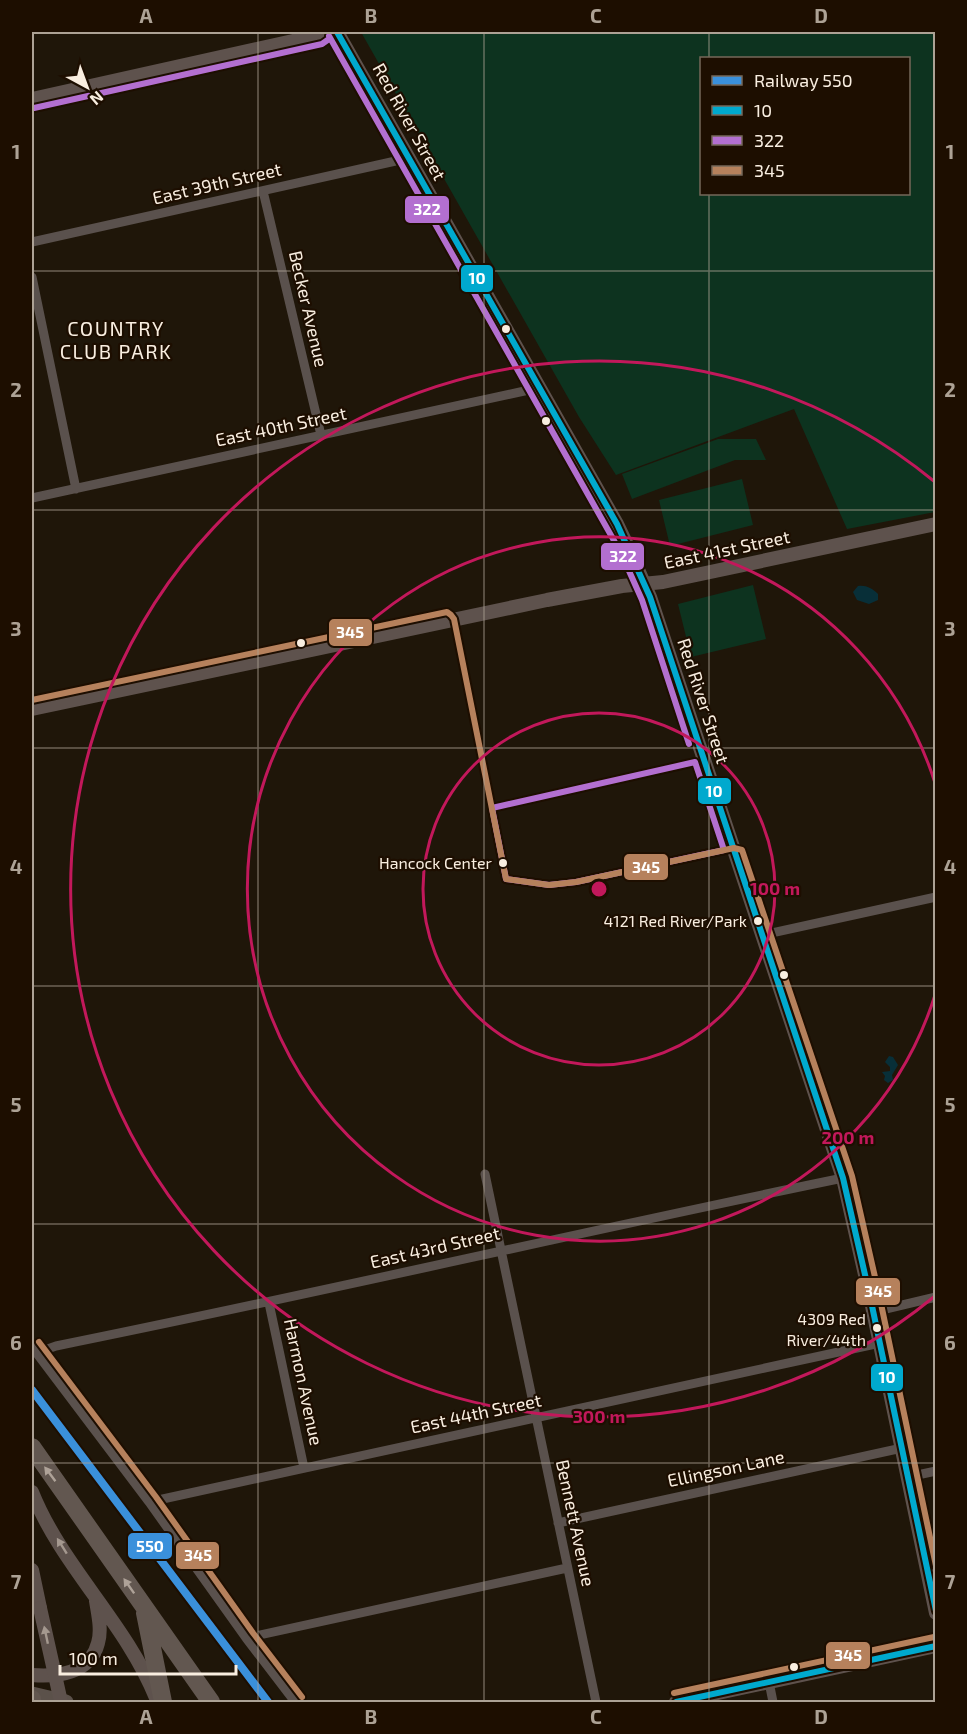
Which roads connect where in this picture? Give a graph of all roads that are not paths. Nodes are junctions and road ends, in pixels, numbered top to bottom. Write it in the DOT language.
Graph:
graph roads {
  1 [pos="324,32"];
  2 [pos="337,32"];
  3 [pos="32,99"];
  4 [pos="409,158"];
  5 [pos="263,191"];
  6 [pos="32,242"];
  7 [pos="32,277"];
  8 [pos="538,388"];
  9 [pos="321,435"];
  10 [pos="76,489"];
  11 [pos="32,498"];
  12 [pos="936,524"];
  13 [pos="644,584"];
  14 [pos="32,709"];
  15 [pos="936,897"];
  16 [pos="762,935"];
  17 [pos="485,1174"];
  18 [pos="843,1178"];
  19 [pos="502,1250"];
  20 [pos="936,1298"];
  21 [pos="269,1303"];
  22 [pos="873,1311"];
  23 [pos="880,1343"];
  24 [pos="34,1350"];
  25 [pos="535,1418"];
  26 [pos="32,1447"];
  27 [pos="902,1448"];
  28 [pos="304,1468"];
  29 [pos="936,1471"];
  30 [pos="908,1477"];
  31 [pos="32,1492"];
  32 [pos="149,1502"];
  33 [pos="558,1523"];
  34 [pos="567,1568"];
  35 [pos="32,1570"];
  36 [pos="96,1601"];
  37 [pos="144,1607"];
  38 [pos="936,1613"];
  39 [pos="246,1638"];
  40 [pos="936,1646"];
  41 [pos="32,1675"];
  42 [pos="769,1682"];
  43 [pos="32,1694"];
  44 [pos="61,1702"];
  45 [pos="66,1702"];
  46 [pos="160,1702"];
  47 [pos="211,1702"];
  48 [pos="295,1702"];
  49 [pos="596,1702"];
  50 [pos="676,1702"];
  51 [pos="773,1702"];
  1 -- 3 [label="main road"];
  2 -- 4 [label="main road, Red River Street"];
  4 -- 5 [label="street, East 39th Street"];
  4 -- 8 [label="main road, Red River Street"];
  5 -- 6 [label="street, East 39th Street"];
  5 -- 9 [label="street, Becker Avenue"];
  7 -- 10 [label="street"];
  8 -- 9 [label="street, East 40th Street"];
  8 -- 13 [label="main road, Red River Street"];
  9 -- 10 [label="street, East 40th Street"];
  10 -- 11 [label="street, East 40th Street"];
  12 -- 13 [label="main road, East 41st Street"];
  13 -- 14 [label="main road, East 41st Street"];
  13 -- 16 [label="main road, Red River Street"];
  15 -- 16 [label="street"];
  16 -- 18 [label="main road, Red River Street"];
  17 -- 19 [label="street, Bennett Avenue"];
  18 -- 19 [label="street, East 43rd Street"];
  18 -- 22 [label="main road, Red River Street"];
  19 -- 21 [label="street, East 43rd Street"];
  19 -- 25 [label="street, Bennett Avenue"];
  20 -- 22 [label="street"];
  21 -- 24 [label="street, East 43rd Street"];
  21 -- 28 [label="street, Harmon Avenue"];
  22 -- 23 [label="main road, Red River Street"];
  23 -- 25 [label="street, East 44th Street"];
  23 -- 27 [label="main road, Red River Street"];
  24 -- 32 [label="street"];
  25 -- 28 [label="street, East 44th Street"];
  25 -- 33 [label="street, Bennett Avenue"];
  37 -- 26 [label="highway, one-way"];
  27 -- 30 [label="main road, Red River Street"];
  27 -- 33 [label="street, Ellingson Lane"];
  28 -- 32 [label="street, East 44th Street"];
  29 -- 30 [label="street"];
  30 -- 38 [label="main road, Red River Street"];
  36 -- 31 [label="main road, one-way"];
  32 -- 39 [label="street"];
  33 -- 34 [label="street, Bennett Avenue"];
  34 -- 39 [label="street"];
  34 -- 49 [label="street, Bennett Avenue"];
  44 -- 35 [label="main road, one-way, bridge"];
  36 -- 41 [label="main road"];
  36 -- 46 [label="main road"];
  37 -- 46 [label="highway"];
  37 -- 47 [label="highway"];
  39 -- 48 [label="street"];
  40 -- 42 [label="main road"];
  42 -- 50 [label="main road"];
  42 -- 51 [label="street"];
  43 -- 45 [label="main road"];
}
